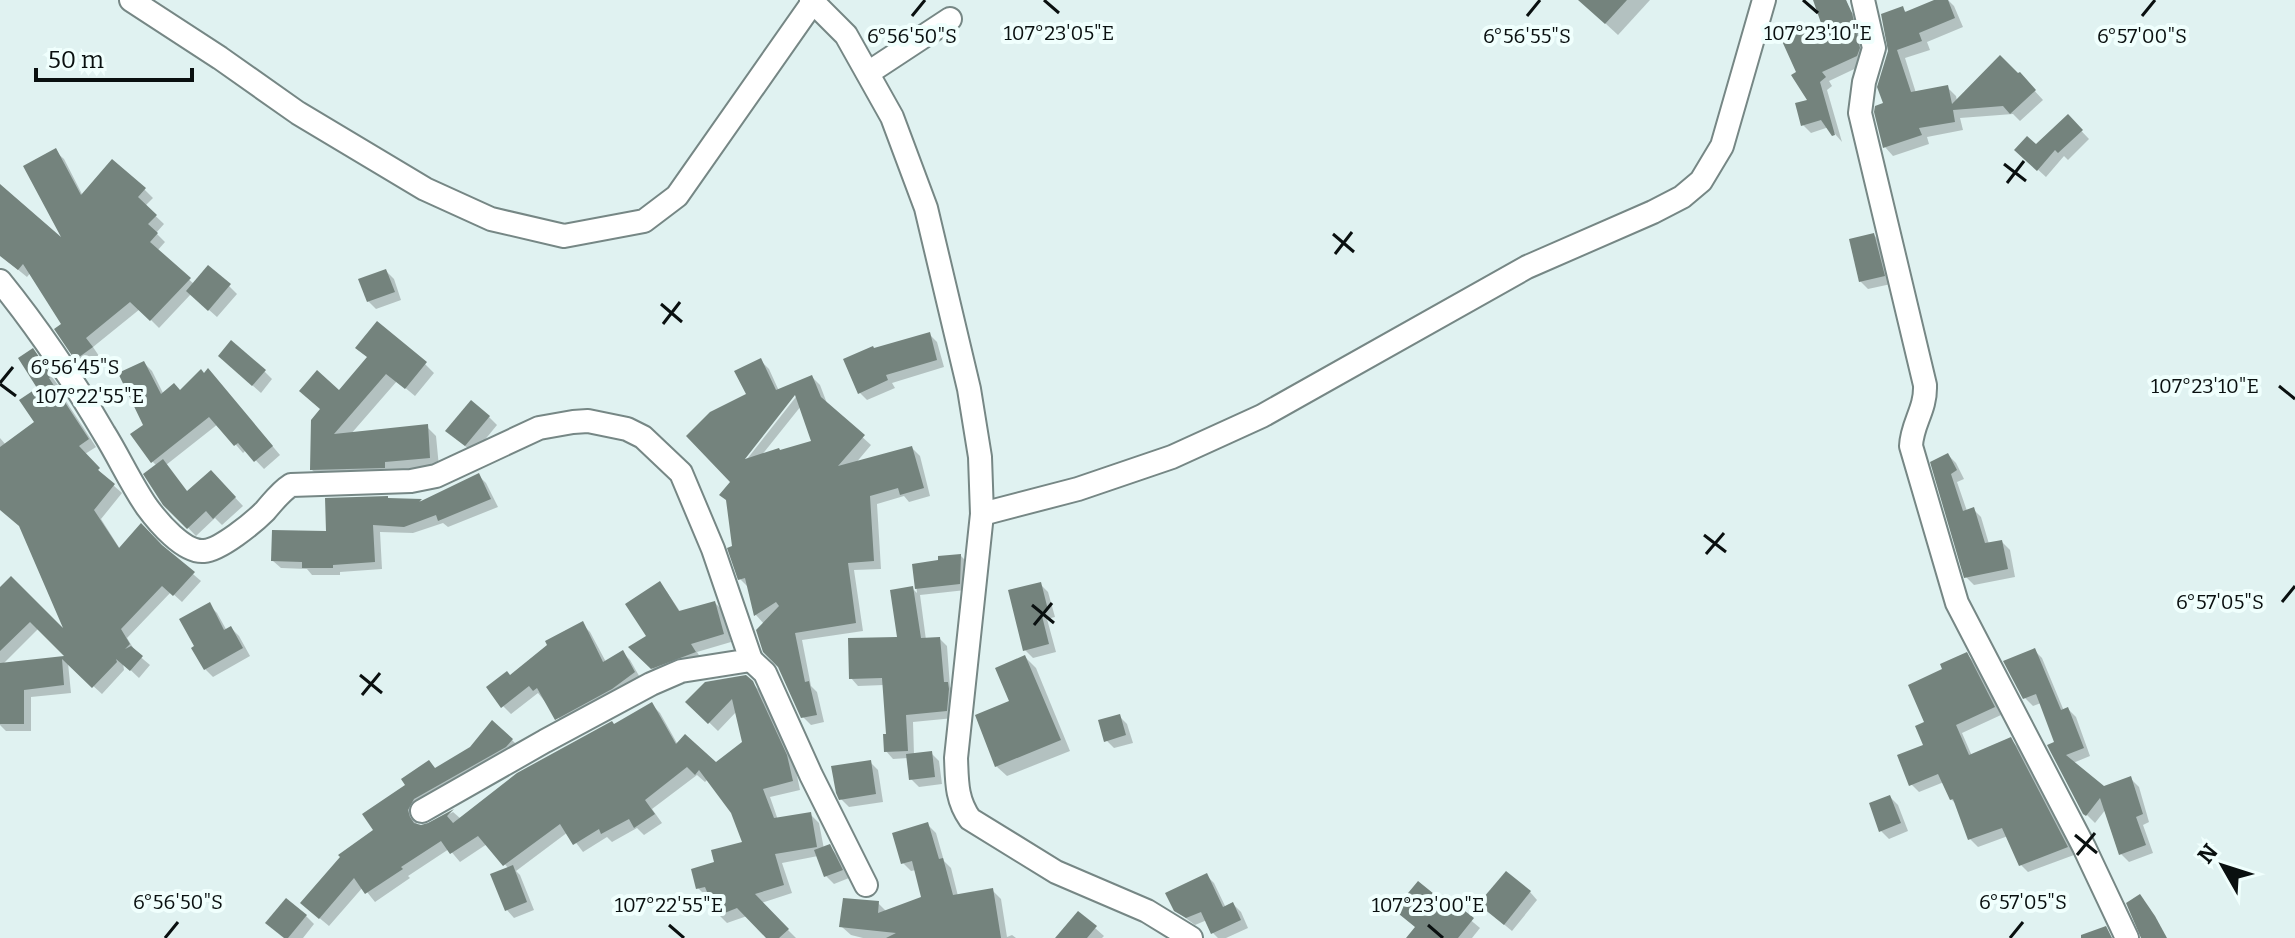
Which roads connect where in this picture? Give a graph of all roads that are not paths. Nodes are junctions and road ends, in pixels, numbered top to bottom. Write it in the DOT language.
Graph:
graph roads {
  1 [pos="131,0"];
  2 [pos="1764,0"];
  3 [pos="1863,0"];
  4 [pos="812,1"];
  5 [pos="950,19"];
  6 [pos="868,73"];
  7 [pos="0,281"];
  8 [pos="982,514"];
  9 [pos="751,660"];
  10 [pos="422,811"];
  11 [pos="866,885"];
  12 [pos="1191,938"];
  13 [pos="2127,938"];
  1 -- 4 [label="street"];
  2 -- 8 [label="street"];
  3 -- 13 [label="street"];
  4 -- 6 [label="street"];
  5 -- 6 [label="street"];
  6 -- 8 [label="street"];
  7 -- 9 [label="street"];
  8 -- 12 [label="street"];
  9 -- 10 [label="street"];
  9 -- 11 [label="street"];
}
